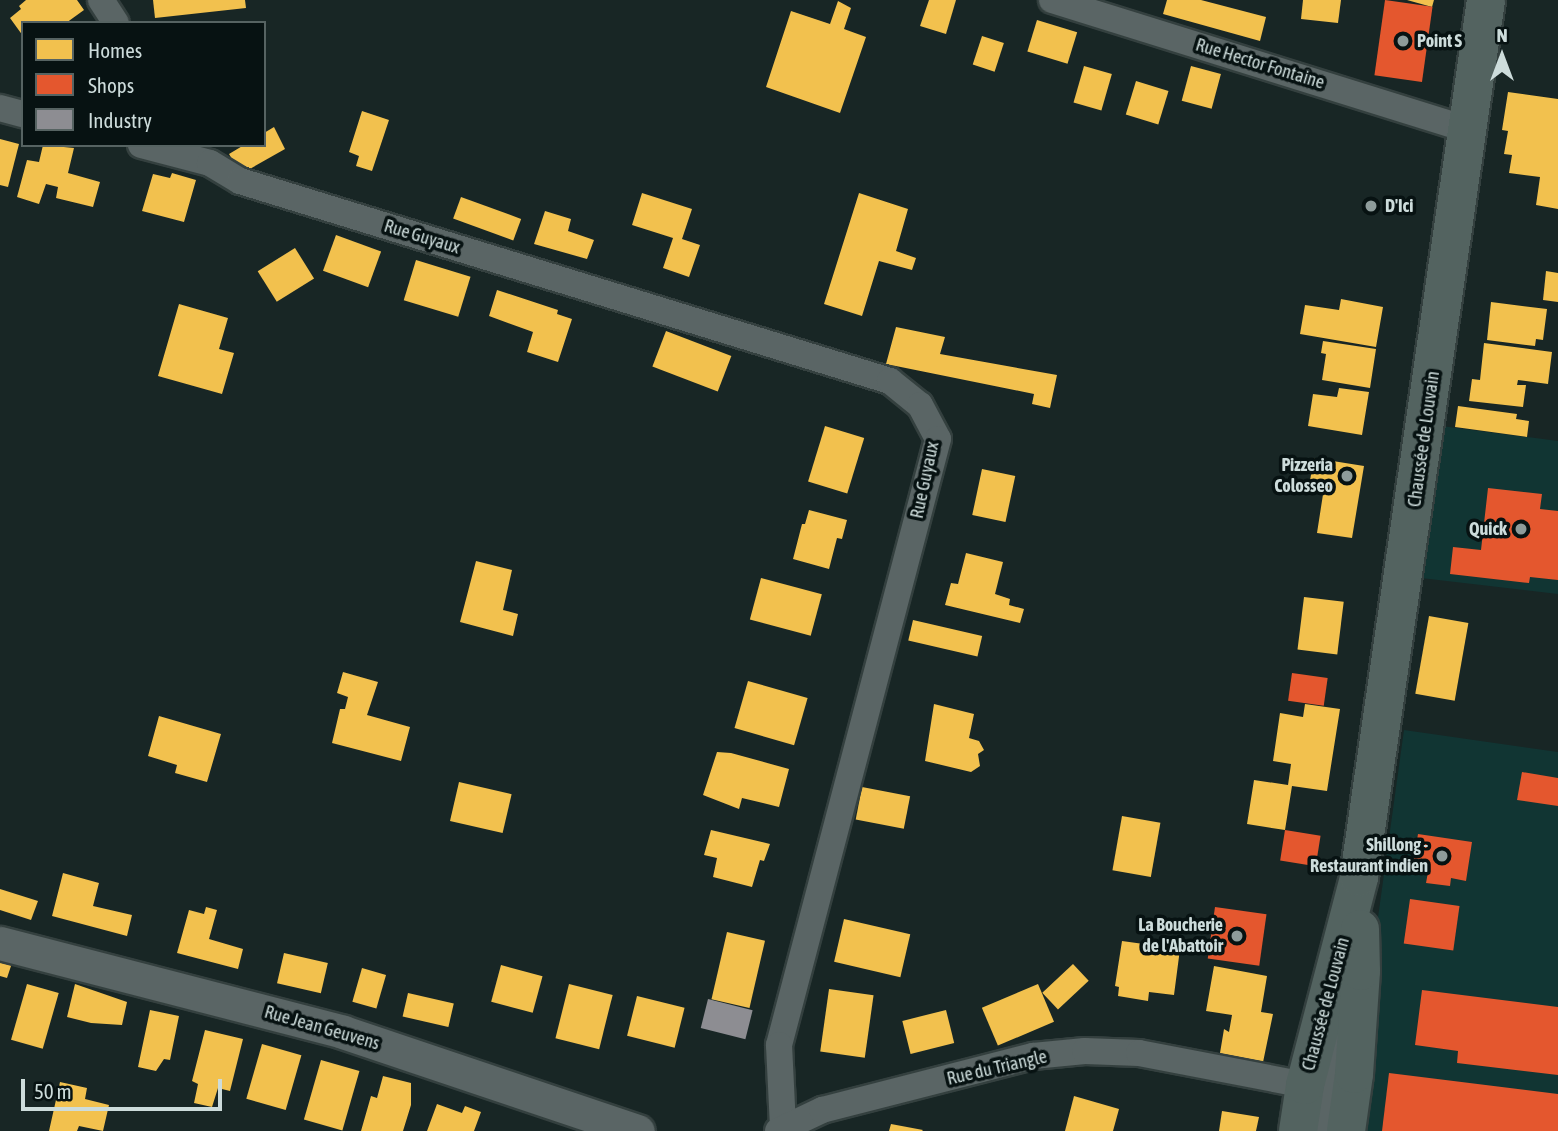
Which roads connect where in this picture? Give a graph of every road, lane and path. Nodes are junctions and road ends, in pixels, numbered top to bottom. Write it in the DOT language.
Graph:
graph roads {
  1 [pos="101,0"];
  2 [pos="1052,0"];
  3 [pos="1486,0"];
  4 [pos="115,21"];
  5 [pos="0,108"];
  6 [pos="21,113"];
  7 [pos="1467,129"];
  8 [pos="155,147"];
  9 [pos="204,154"];
  10 [pos="1359,877"];
  11 [pos="0,943"];
  12 [pos="1305,1085"];
  13 [pos="780,1129"];
  14 [pos="638,1131"];
  15 [pos="1298,1131"];
  16 [pos="1323,1131"];
  17 [pos="1346,1131"];
  1 -- 4 [label="street"];
  2 -- 7 [label="street, Rue Hector Fontaine"];
  3 -- 7 [label="main road, Chaussée de Louvain"];
  5 -- 6 [label="street"];
  7 -- 10 [label="main road, Chaussée de Louvain"];
  8 -- 9 [label="street, Rue Guyaux"];
  9 -- 13 [label="street, Rue Guyaux"];
  10 -- 12 [label="main road, Chaussée de Louvain"];
  10 -- 16 [label="street"];
  10 -- 17 [label="main road, Chaussée de Louvain"];
  11 -- 14 [label="street, Rue Jean Geuvens"];
  12 -- 13 [label="street, Rue du Triangle"];
  12 -- 15 [label="main road, Chaussée de Louvain"];
}
